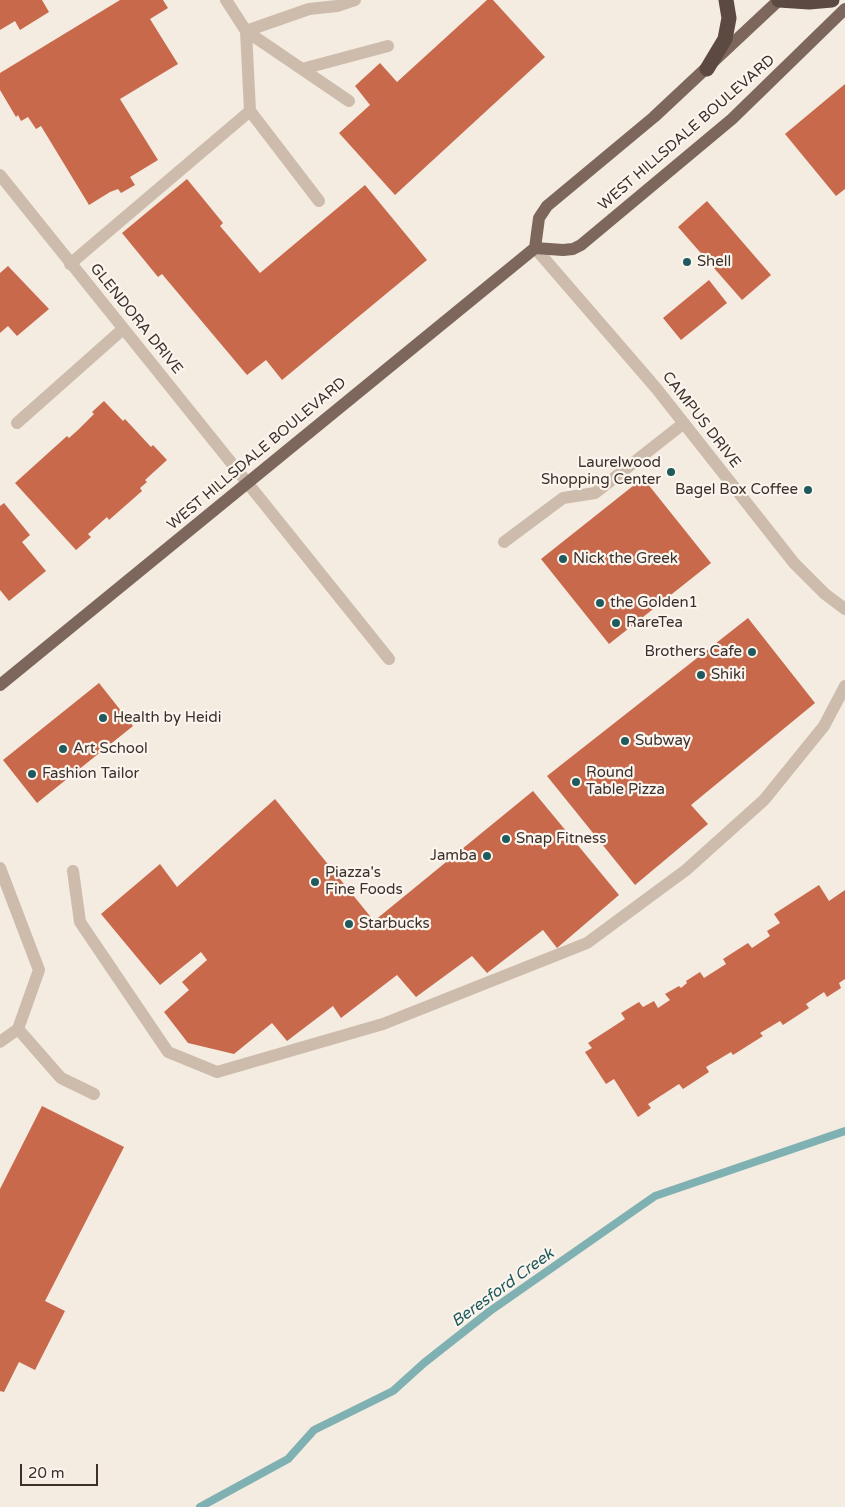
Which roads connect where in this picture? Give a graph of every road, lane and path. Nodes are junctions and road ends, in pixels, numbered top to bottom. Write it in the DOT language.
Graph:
graph roads {
  1 [pos="226,0"];
  2 [pos="355,0"];
  3 [pos="726,0"];
  4 [pos="779,0"];
  5 [pos="832,0"];
  6 [pos="845,9"];
  7 [pos="246,31"];
  8 [pos="388,46"];
  9 [pos="302,69"];
  10 [pos="707,69"];
  11 [pos="349,101"];
  12 [pos="250,111"];
  13 [pos="0,175"];
  14 [pos="319,201"];
  15 [pos="535,248"];
  16 [pos="70,264"];
  17 [pos="123,330"];
  18 [pos="17,423"];
  19 [pos="684,423"];
  20 [pos="247,484"];
  21 [pos="504,542"];
  22 [pos="845,609"];
  23 [pos="388,658"];
  24 [pos="0,685"];
  25 [pos="845,686"];
  26 [pos="0,868"];
  27 [pos="73,871"];
  28 [pos="18,1029"];
  29 [pos="0,1042"];
  30 [pos="94,1094"];
  1 -- 7 [label="street"];
  2 -- 7 [label="street"];
  3 -- 10 [label="highway"];
  4 -- 5 [label="highway"];
  4 -- 10 [label="main road"];
  6 -- 15 [label="main road, WEST HILLSDALE BOULEVARD"];
  7 -- 9 [label="street"];
  7 -- 12 [label="street"];
  8 -- 9 [label="street"];
  9 -- 11 [label="street"];
  10 -- 15 [label="main road"];
  12 -- 14 [label="street"];
  12 -- 16 [label="street"];
  13 -- 16 [label="street, GLENDORA DRIVE"];
  15 -- 19 [label="street, CAMPUS DRIVE"];
  15 -- 20 [label="main road, WEST HILLSDALE BOULEVARD"];
  16 -- 17 [label="street, GLENDORA DRIVE"];
  17 -- 18 [label="street"];
  17 -- 20 [label="street, GLENDORA DRIVE"];
  19 -- 21 [label="street"];
  19 -- 22 [label="street, CAMPUS DRIVE"];
  20 -- 23 [label="street, GLENDORA DRIVE"];
  20 -- 24 [label="main road, WEST HILLSDALE BOULEVARD"];
  25 -- 27 [label="street"];
  26 -- 28 [label="street"];
  28 -- 29 [label="street"];
  28 -- 30 [label="street"];
}
